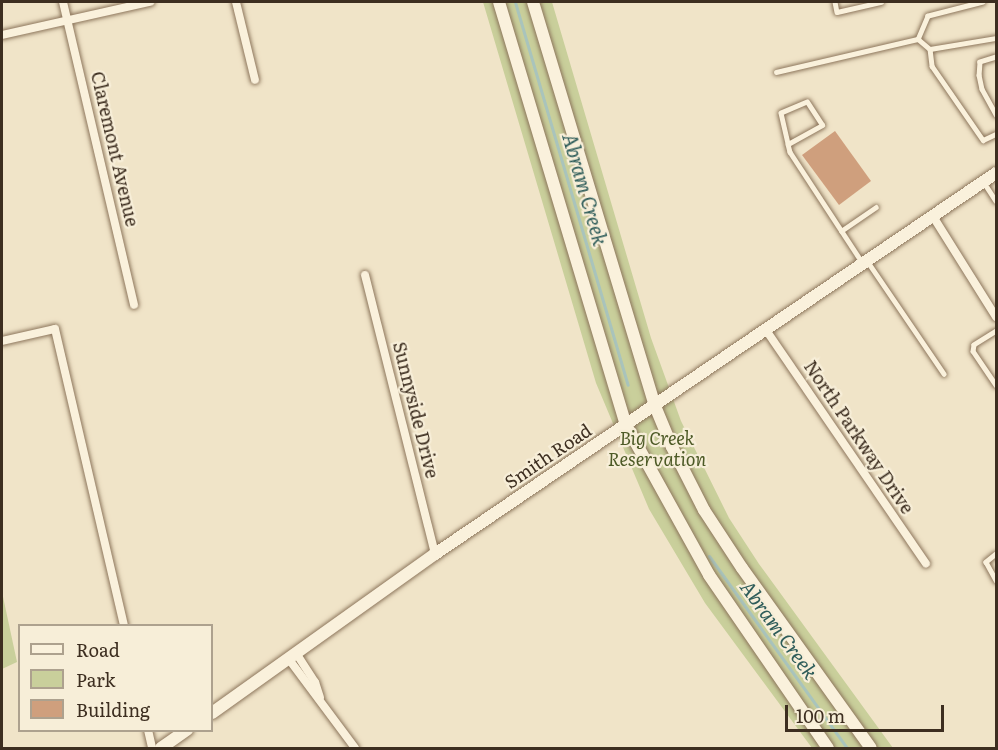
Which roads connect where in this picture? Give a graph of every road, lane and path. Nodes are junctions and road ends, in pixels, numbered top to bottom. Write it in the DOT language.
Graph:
graph roads {
  1 [pos="63,2"];
  2 [pos="150,2"];
  3 [pos="236,2"];
  4 [pos="499,2"];
  5 [pos="533,2"];
  6 [pos="835,2"];
  7 [pos="881,2"];
  8 [pos="983,2"];
  9 [pos="68,19"];
  10 [pos="2,34"];
  11 [pos="996,38"];
  12 [pos="918,39"];
  13 [pos="930,49"];
  14 [pos="996,57"];
  15 [pos="776,72"];
  16 [pos="255,80"];
  17 [pos="996,114"];
  18 [pos="996,134"];
  19 [pos="788,144"];
  20 [pos="996,173"];
  21 [pos="983,182"];
  22 [pos="996,201"];
  23 [pos="876,207"];
  24 [pos="934,218"];
  25 [pos="842,231"];
  26 [pos="866,263"];
  27 [pos="365,275"];
  28 [pos="134,305"];
  29 [pos="996,317"];
  30 [pos="765,330"];
  31 [pos="996,331"];
  32 [pos="2,341"];
  33 [pos="944,374"];
  34 [pos="996,385"];
  35 [pos="655,406"];
  36 [pos="626,424"];
  37 [pos="435,554"];
  38 [pos="996,554"];
  39 [pos="926,564"];
  40 [pos="996,580"];
  41 [pos="124,624"];
  42 [pos="292,655"];
  43 [pos="213,712"];
  44 [pos="148,732"];
  45 [pos="184,732"];
  46 [pos="152,748"];
  47 [pos="161,748"];
  48 [pos="356,748"];
  49 [pos="828,748"];
  50 [pos="871,748"];
  1 -- 9 [label="street, Claremont Avenue"];
  2 -- 9 [label="street"];
  3 -- 16 [label="street"];
  4 -- 36 [label="street"];
  5 -- 35 [label="street"];
  6 -- 7 [label="lane"];
  8 -- 12 [label="lane"];
  9 -- 10 [label="street"];
  9 -- 28 [label="street, Claremont Avenue"];
  11 -- 13 [label="lane"];
  12 -- 13 [label="lane"];
  12 -- 15 [label="lane"];
  13 -- 18 [label="lane"];
  14 -- 17 [label="lane"];
  19 -- 19 [label="lane"];
  19 -- 25 [label="lane"];
  20 -- 21 [label="street, Smith Road"];
  21 -- 22 [label="lane"];
  21 -- 24 [label="street, Smith Road"];
  23 -- 25 [label="lane"];
  24 -- 26 [label="street, Smith Road"];
  24 -- 29 [label="street"];
  25 -- 26 [label="lane"];
  26 -- 30 [label="street, Smith Road"];
  26 -- 33 [label="lane"];
  27 -- 37 [label="street, Sunnyside Drive"];
  30 -- 35 [label="street, Smith Road"];
  30 -- 39 [label="street, North Parkway Drive"];
  31 -- 34 [label="lane"];
  32 -- 41 [label="street"];
  35 -- 36 [label="street, Smith Road"];
  35 -- 50 [label="street"];
  36 -- 37 [label="street, Smith Road"];
  36 -- 49 [label="street"];
  37 -- 42 [label="street, Smith Road"];
  38 -- 40 [label="lane"];
  42 -- 43 [label="street, Smith Road"];
  42 -- 48 [label="street"];
  44 -- 46 [label="street"];
  45 -- 47 [label="street"];
}
